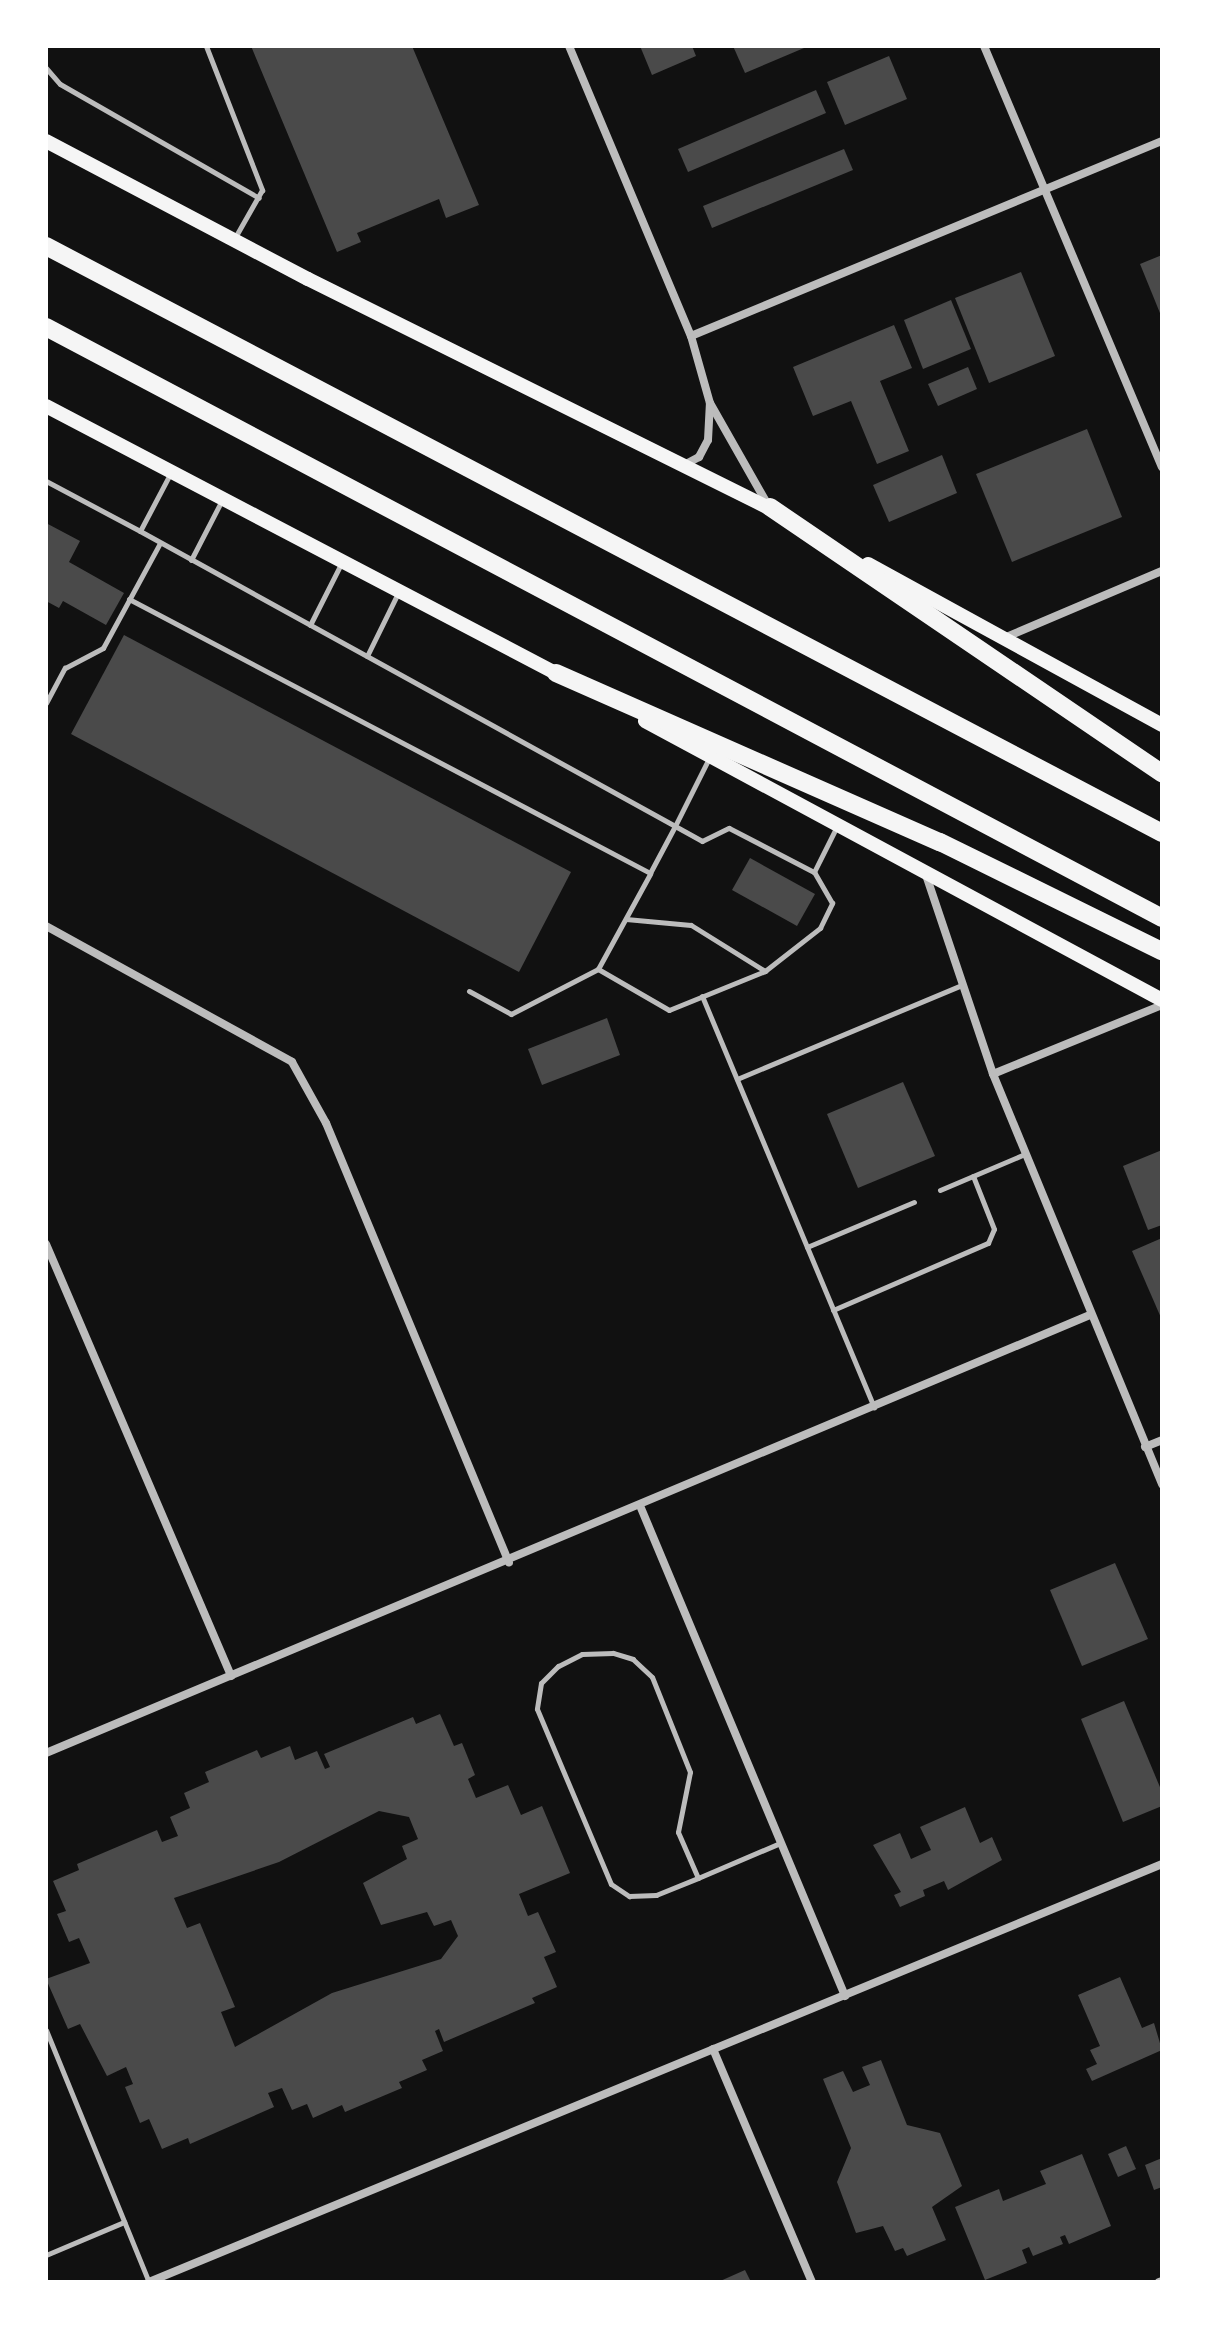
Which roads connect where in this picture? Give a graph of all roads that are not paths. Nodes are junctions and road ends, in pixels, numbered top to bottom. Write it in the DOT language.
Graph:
graph roads {
  1 [pos="206,46"];
  2 [pos="569,46"];
  3 [pos="984,46"];
  4 [pos="46,68"];
  5 [pos="46,141"];
  6 [pos="1162,141"];
  7 [pos="1046,190"];
  8 [pos="259,198"];
  9 [pos="233,240"];
  10 [pos="46,246"];
  11 [pos="46,327"];
  12 [pos="691,336"];
  13 [pos="710,403"];
  14 [pos="46,406"];
  15 [pos="684,465"];
  16 [pos="1162,467"];
  17 [pos="171,471"];
  18 [pos="46,481"];
  19 [pos="223,498"];
  20 [pos="770,507"];
  21 [pos="140,531"];
  22 [pos="160,543"];
  23 [pos="191,560"];
  24 [pos="343,561"];
  25 [pos="1162,571"];
  26 [pos="399,591"];
  27 [pos="129,599"];
  28 [pos="310,625"];
  29 [pos="1000,640"];
  30 [pos="367,656"];
  31 [pos="556,673"];
  32 [pos="46,703"];
  33 [pos="1162,725"];
  34 [pos="710,756"];
  35 [pos="1162,773"];
  36 [pos="838,825"];
  37 [pos="675,826"];
  38 [pos="1162,833"];
  39 [pos="925,871"];
  40 [pos="814,872"];
  41 [pos="650,873"];
  42 [pos="1162,918"];
  43 [pos="626,919"];
  44 [pos="46,926"];
  45 [pos="1162,951"];
  46 [pos="598,969"];
  47 [pos="765,971"];
  48 [pos="963,985"];
  49 [pos="469,991"];
  50 [pos="702,996"];
  51 [pos="1162,1002"];
  52 [pos="993,1074"];
  53 [pos="737,1079"];
  54 [pos="1025,1154"];
  55 [pos="973,1176"];
  56 [pos="940,1190"];
  57 [pos="914,1202"];
  58 [pos="46,1244"];
  59 [pos="807,1247"];
  60 [pos="833,1310"];
  61 [pos="1090,1315"];
  62 [pos="874,1408"];
  63 [pos="1162,1440"];
  64 [pos="1145,1447"];
  65 [pos="1162,1485"];
  66 [pos="641,1508"];
  67 [pos="509,1562"];
  68 [pos="231,1676"];
  69 [pos="46,1753"];
  70 [pos="781,1843"];
  71 [pos="1162,1864"];
  72 [pos="698,1878"];
  73 [pos="845,1996"];
  74 [pos="46,2030"];
  75 [pos="713,2049"];
  76 [pos="124,2222"];
  77 [pos="46,2255"];
  78 [pos="149,2282"];
  79 [pos="812,2282"];
  1 -- 8 [label="lane"];
  2 -- 12 [label="street"];
  3 -- 7 [label="street"];
  4 -- 8 [label="lane"];
  5 -- 9 [label="main road"];
  6 -- 7 [label="street"];
  7 -- 12 [label="street"];
  7 -- 16 [label="street"];
  8 -- 9 [label="lane"];
  9 -- 15 [label="main road"];
  10 -- 38 [label="highway"];
  11 -- 42 [label="highway"];
  12 -- 13 [label="street"];
  13 -- 15 [label="street"];
  13 -- 20 [label="street"];
  14 -- 17 [label="main road"];
  15 -- 20 [label="main road"];
  17 -- 19 [label="main road"];
  17 -- 21 [label="lane"];
  18 -- 21 [label="lane"];
  19 -- 23 [label="lane"];
  19 -- 24 [label="main road"];
  20 -- 29 [label="main road"];
  20 -- 35 [label="highway"];
  21 -- 22 [label="lane"];
  22 -- 23 [label="lane"];
  22 -- 27 [label="lane"];
  23 -- 28 [label="lane"];
  24 -- 26 [label="main road"];
  24 -- 28 [label="lane"];
  25 -- 29 [label="street"];
  26 -- 30 [label="lane"];
  26 -- 31 [label="main road"];
  27 -- 32 [label="lane"];
  27 -- 41 [label="lane"];
  28 -- 30 [label="lane"];
  29 -- 33 [label="main road"];
  30 -- 37 [label="lane"];
  31 -- 34 [label="main road"];
  31 -- 45 [label="highway"];
  34 -- 36 [label="main road"];
  34 -- 37 [label="lane"];
  36 -- 39 [label="main road"];
  36 -- 40 [label="lane"];
  37 -- 40 [label="lane"];
  37 -- 41 [label="lane"];
  39 -- 48 [label="street"];
  39 -- 51 [label="main road"];
  40 -- 47 [label="lane"];
  41 -- 43 [label="lane"];
  43 -- 46 [label="lane"];
  43 -- 47 [label="lane"];
  44 -- 67 [label="street"];
  46 -- 49 [label="lane"];
  46 -- 50 [label="lane"];
  47 -- 50 [label="lane"];
  48 -- 52 [label="street"];
  48 -- 53 [label="lane"];
  50 -- 53 [label="lane"];
  51 -- 52 [label="street"];
  52 -- 54 [label="street"];
  53 -- 59 [label="lane"];
  54 -- 55 [label="lane"];
  54 -- 61 [label="street"];
  55 -- 56 [label="lane"];
  55 -- 60 [label="lane"];
  57 -- 59 [label="lane"];
  58 -- 68 [label="street"];
  59 -- 60 [label="lane"];
  60 -- 62 [label="lane"];
  61 -- 62 [label="street"];
  61 -- 64 [label="street"];
  62 -- 66 [label="street"];
  63 -- 64 [label="street"];
  64 -- 65 [label="street"];
  66 -- 67 [label="street"];
  66 -- 70 [label="street"];
  67 -- 68 [label="street"];
  68 -- 69 [label="street"];
  70 -- 72 [label="lane"];
  70 -- 73 [label="street"];
  71 -- 73 [label="street"];
  72 -- 72 [label="lane"];
  73 -- 75 [label="street"];
  74 -- 76 [label="lane"];
  75 -- 78 [label="street"];
  75 -- 79 [label="street"];
  76 -- 77 [label="lane"];
  76 -- 78 [label="lane"];
}
